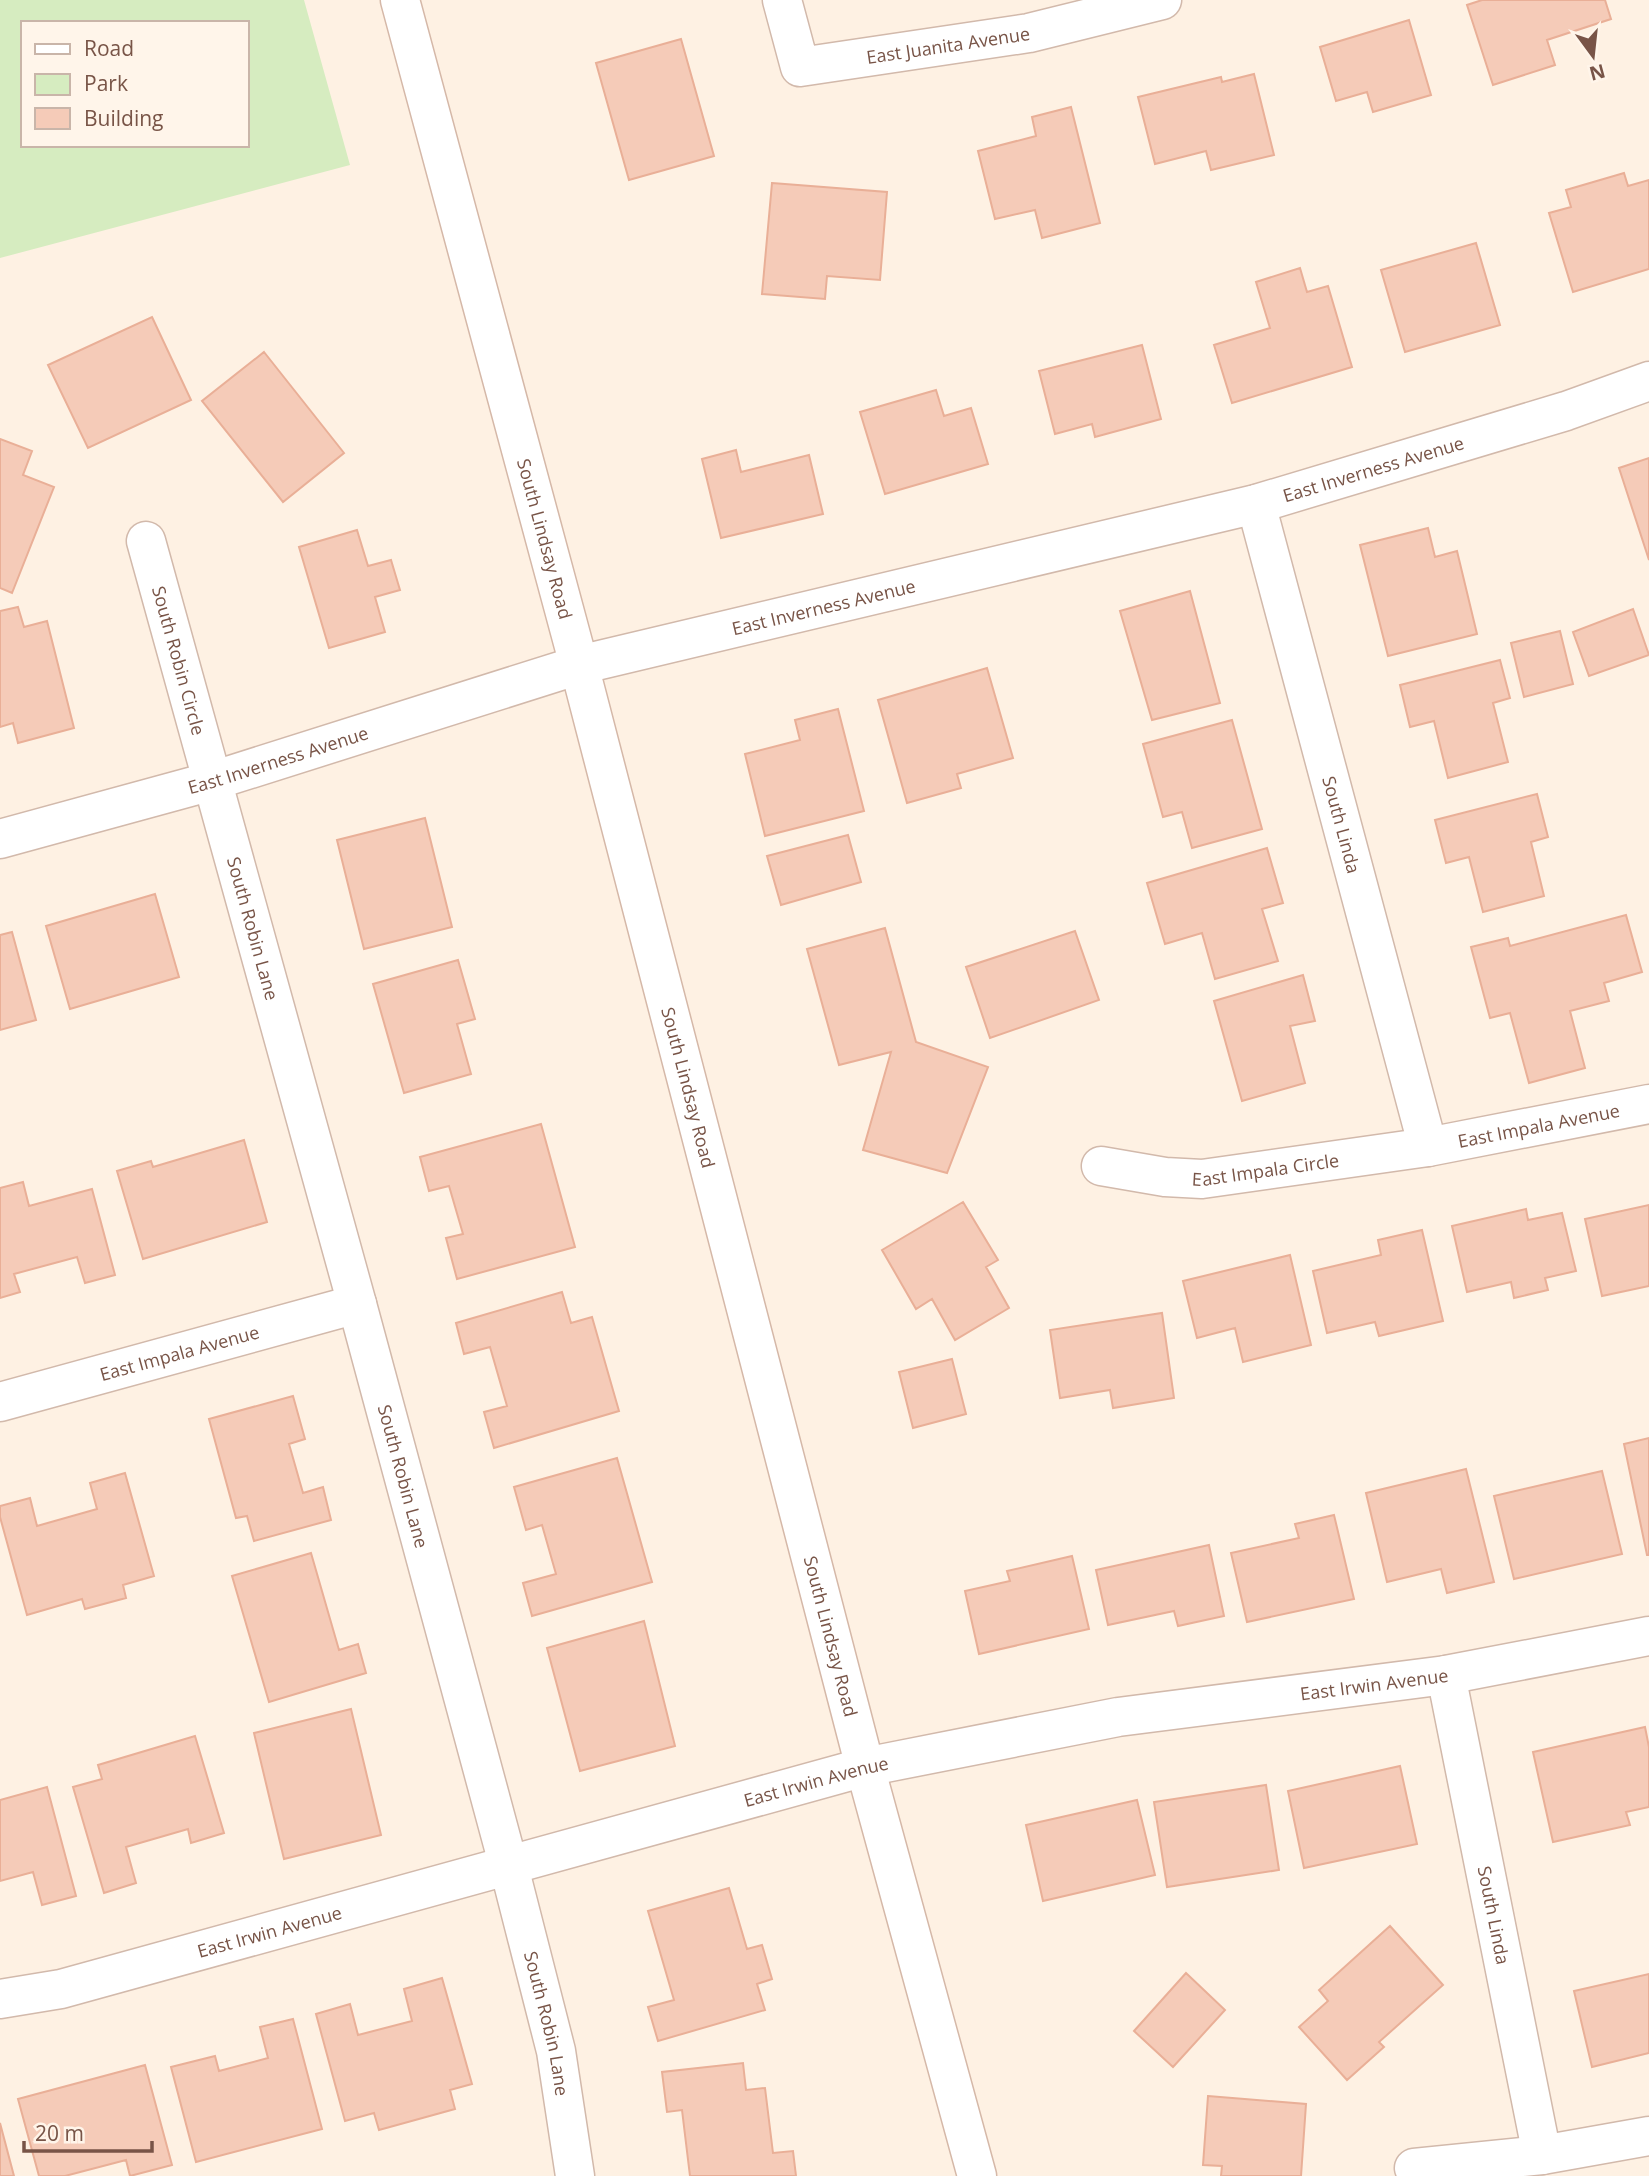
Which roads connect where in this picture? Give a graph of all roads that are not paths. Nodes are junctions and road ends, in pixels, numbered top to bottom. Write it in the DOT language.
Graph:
graph roads {
  1 [pos="400,0"];
  2 [pos="782,0"];
  3 [pos="1162,0"];
  4 [pos="1649,381"];
  5 [pos="1256,503"];
  6 [pos="146,541"];
  7 [pos="579,665"];
  8 [pos="212,780"];
  9 [pos="0,839"];
  10 [pos="1649,1104"];
  11 [pos="1429,1147"];
  12 [pos="1101,1166"];
  13 [pos="357,1304"];
  14 [pos="0,1402"];
  15 [pos="1649,1636"];
  16 [pos="1446,1675"];
  17 [pos="865,1767"];
  18 [pos="509,1867"];
  19 [pos="0,1999"];
  20 [pos="1649,2136"];
  21 [pos="1542,2155"];
  22 [pos="1414,2168"];
  23 [pos="575,2176"];
  24 [pos="977,2176"];
  1 -- 7 [label="street, South Lindsay Road"];
  2 -- 3 [label="street, East Juanita Avenue"];
  4 -- 5 [label="street, East Inverness Avenue"];
  5 -- 7 [label="street, East Inverness Avenue"];
  5 -- 11 [label="street, South Linda"];
  6 -- 8 [label="street, South Robin Circle"];
  7 -- 8 [label="street, East Inverness Avenue"];
  7 -- 17 [label="street, South Lindsay Road"];
  8 -- 9 [label="street, East Inverness Avenue"];
  8 -- 13 [label="street, South Robin Lane"];
  10 -- 11 [label="street, East Impala Avenue"];
  11 -- 12 [label="street, East Impala Circle"];
  13 -- 14 [label="street, East Impala Avenue"];
  13 -- 18 [label="street, South Robin Lane"];
  15 -- 16 [label="street, East Irwin Avenue"];
  16 -- 17 [label="street, East Irwin Avenue"];
  16 -- 21 [label="street, South Linda"];
  17 -- 18 [label="street, East Irwin Avenue"];
  17 -- 24 [label="street, South Lindsay Road"];
  18 -- 19 [label="street, East Irwin Avenue"];
  18 -- 23 [label="street, South Robin Lane"];
  20 -- 21 [label="street"];
  21 -- 22 [label="street"];
}
